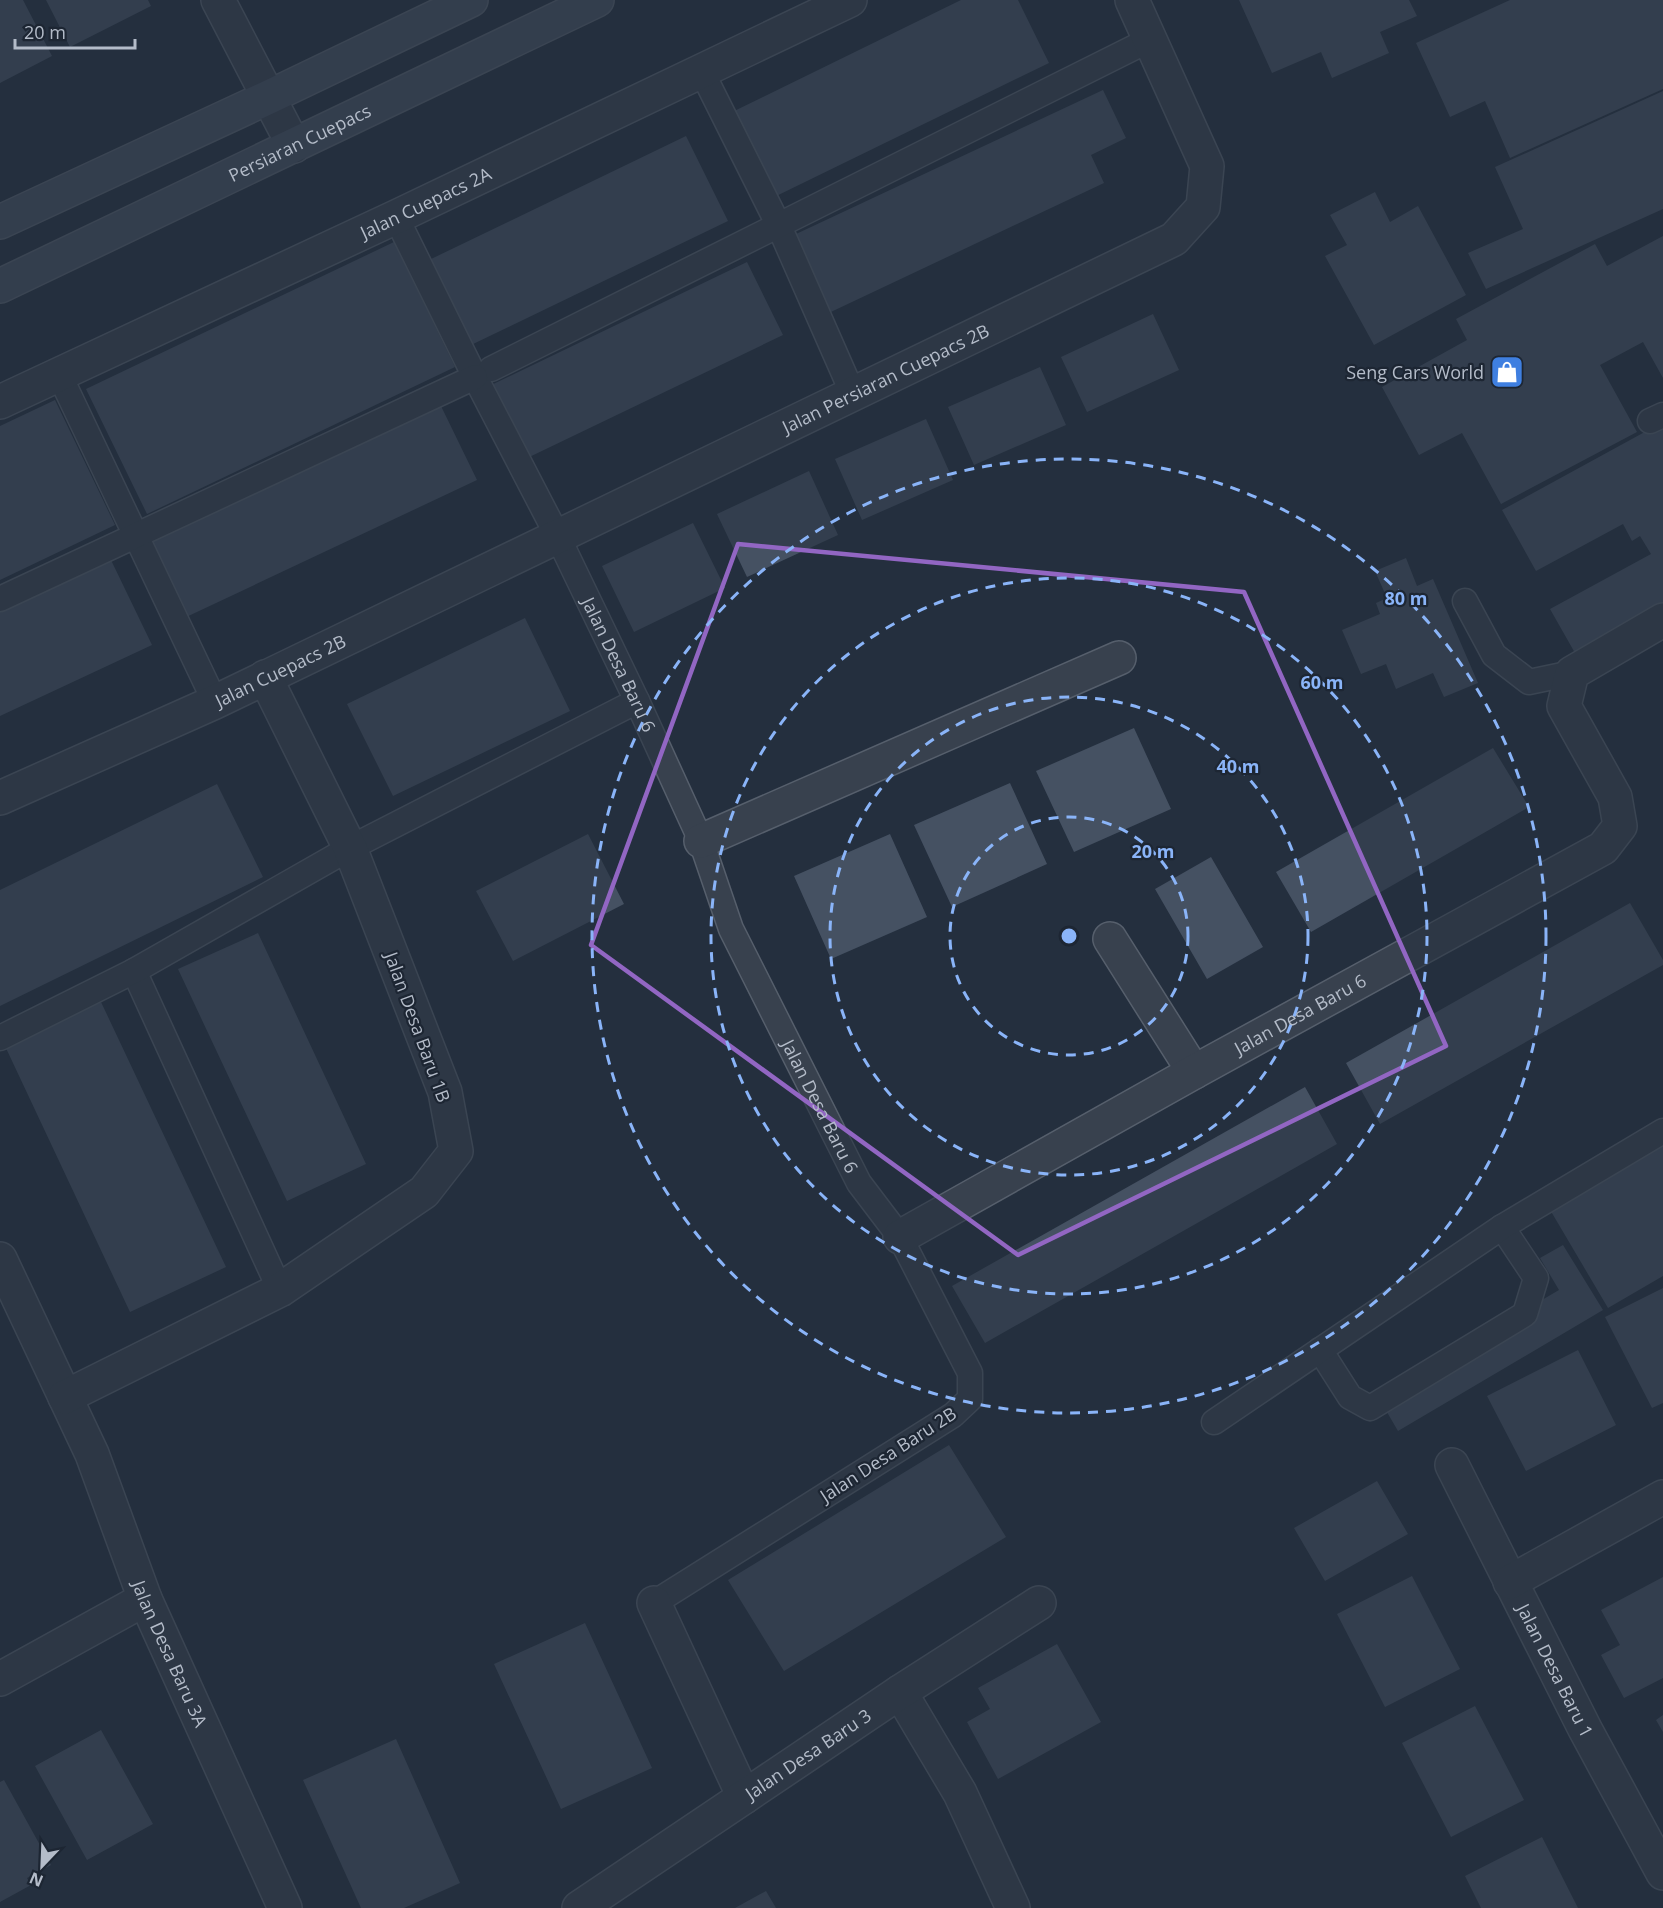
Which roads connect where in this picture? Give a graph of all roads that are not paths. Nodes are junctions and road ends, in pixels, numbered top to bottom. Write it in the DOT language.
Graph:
graph roads {
  1 [pos="218,0"];
  2 [pos="471,0"];
  3 [pos="597,0"];
  4 [pos="850,0"];
  5 [pos="1132,0"];
  6 [pos="1152,39"];
  7 [pos="702,72"];
  8 [pos="269,97"];
  9 [pos="294,146"];
  10 [pos="396,217"];
  11 [pos="0,222"];
  12 [pos="779,226"];
  13 [pos="0,286"];
  14 [pos="483,373"];
  15 [pos="59,374"];
  16 [pos="852,392"];
  17 [pos="0,402"];
  18 [pos="136,536"];
  19 [pos="558,537"];
  20 [pos="0,599"];
  21 [pos="1465,602"];
  22 [pos="1663,620"];
  23 [pos="1119,658"];
  24 [pos="1572,673"];
  25 [pos="266,677"];
  26 [pos="637,701"];
  27 [pos="215,702"];
  28 [pos="0,798"];
  29 [pos="701,841"];
  30 [pos="350,848"];
  31 [pos="1110,939"];
  32 [pos="134,971"];
  33 [pos="0,1038"];
  34 [pos="1194,1072"];
  35 [pos="1663,1131"];
  36 [pos="1502,1227"];
  37 [pos="900,1238"];
  38 [pos="0,1259"];
  39 [pos="280,1290"];
  40 [pos="1320,1350"];
  41 [pos="65,1398"];
  42 [pos="1214,1422"];
  43 [pos="1452,1465"];
  44 [pos="1663,1497"];
  45 [pos="1510,1582"];
  46 [pos="145,1599"];
  47 [pos="654,1603"];
  48 [pos="1039,1603"];
  49 [pos="0,1678"];
  50 [pos="900,1692"];
  51 [pos="744,1797"];
  52 [pos="1663,1873"];
  53 [pos="285,1908"];
  54 [pos="579,1908"];
  55 [pos="1013,1908"];
  1 -- 8 [label="street"];
  2 -- 8 [label="street"];
  3 -- 9 [label="street, Persiaran Cuepacs"];
  4 -- 7 [label="street, Jalan Cuepacs 2A"];
  5 -- 6 [label="street"];
  6 -- 12 [label="lane"];
  6 -- 16 [label="street, Jalan Persiaran Cuepacs 2B"];
  7 -- 10 [label="street, Jalan Cuepacs 2A"];
  7 -- 12 [label="lane"];
  8 -- 9 [label="street"];
  8 -- 11 [label="street"];
  9 -- 13 [label="street, Persiaran Cuepacs"];
  10 -- 14 [label="lane, Jalan Desa Baru 6"];
  10 -- 15 [label="street, Jalan Cuepacs 2A"];
  12 -- 14 [label="lane"];
  12 -- 16 [label="lane"];
  14 -- 18 [label="lane"];
  14 -- 19 [label="lane, Jalan Desa Baru 6"];
  15 -- 17 [label="street, Jalan Cuepacs 2A"];
  15 -- 18 [label="lane"];
  16 -- 19 [label="street, Jalan Persiaran Cuepacs 2B"];
  18 -- 20 [label="lane"];
  18 -- 27 [label="lane"];
  19 -- 25 [label="street, Jalan Cuepacs 2B"];
  19 -- 26 [label="lane, Jalan Desa Baru 6"];
  21 -- 24 [label="lane"];
  22 -- 24 [label="street"];
  23 -- 29 [label="street"];
  24 -- 34 [label="street, Jalan Desa Baru 6"];
  25 -- 27 [label="street, Jalan Cuepacs 2B"];
  25 -- 30 [label="street, Jalan Desa Baru 1B"];
  26 -- 29 [label="lane, Jalan Desa Baru 6"];
  26 -- 30 [label="lane"];
  27 -- 28 [label="street, Jalan Cuepacs 2B"];
  29 -- 37 [label="lane, Jalan Desa Baru 6"];
  30 -- 32 [label="lane"];
  30 -- 39 [label="street, Jalan Desa Baru 1B"];
  31 -- 34 [label="street"];
  32 -- 33 [label="lane"];
  32 -- 39 [label="lane"];
  34 -- 37 [label="street, Jalan Desa Baru 6"];
  35 -- 36 [label="lane"];
  36 -- 40 [label="lane"];
  36 -- 40 [label="lane"];
  37 -- 47 [label="lane, Jalan Desa Baru 2B"];
  38 -- 41 [label="street, Jalan Desa Baru 3A"];
  39 -- 41 [label="street, Jalan Desa Baru 1B"];
  40 -- 42 [label="lane"];
  41 -- 46 [label="street, Jalan Desa Baru 3A"];
  43 -- 45 [label="street, Jalan Desa Baru 1"];
  44 -- 45 [label="street"];
  45 -- 52 [label="street, Jalan Desa Baru 1"];
  46 -- 49 [label="street"];
  46 -- 53 [label="street, Jalan Desa Baru 3A"];
  47 -- 51 [label="street"];
  48 -- 50 [label="street, Jalan Desa Baru 3"];
  50 -- 51 [label="street, Jalan Desa Baru 3"];
  50 -- 55 [label="street"];
  51 -- 54 [label="street, Jalan Desa Baru 3"];
}
